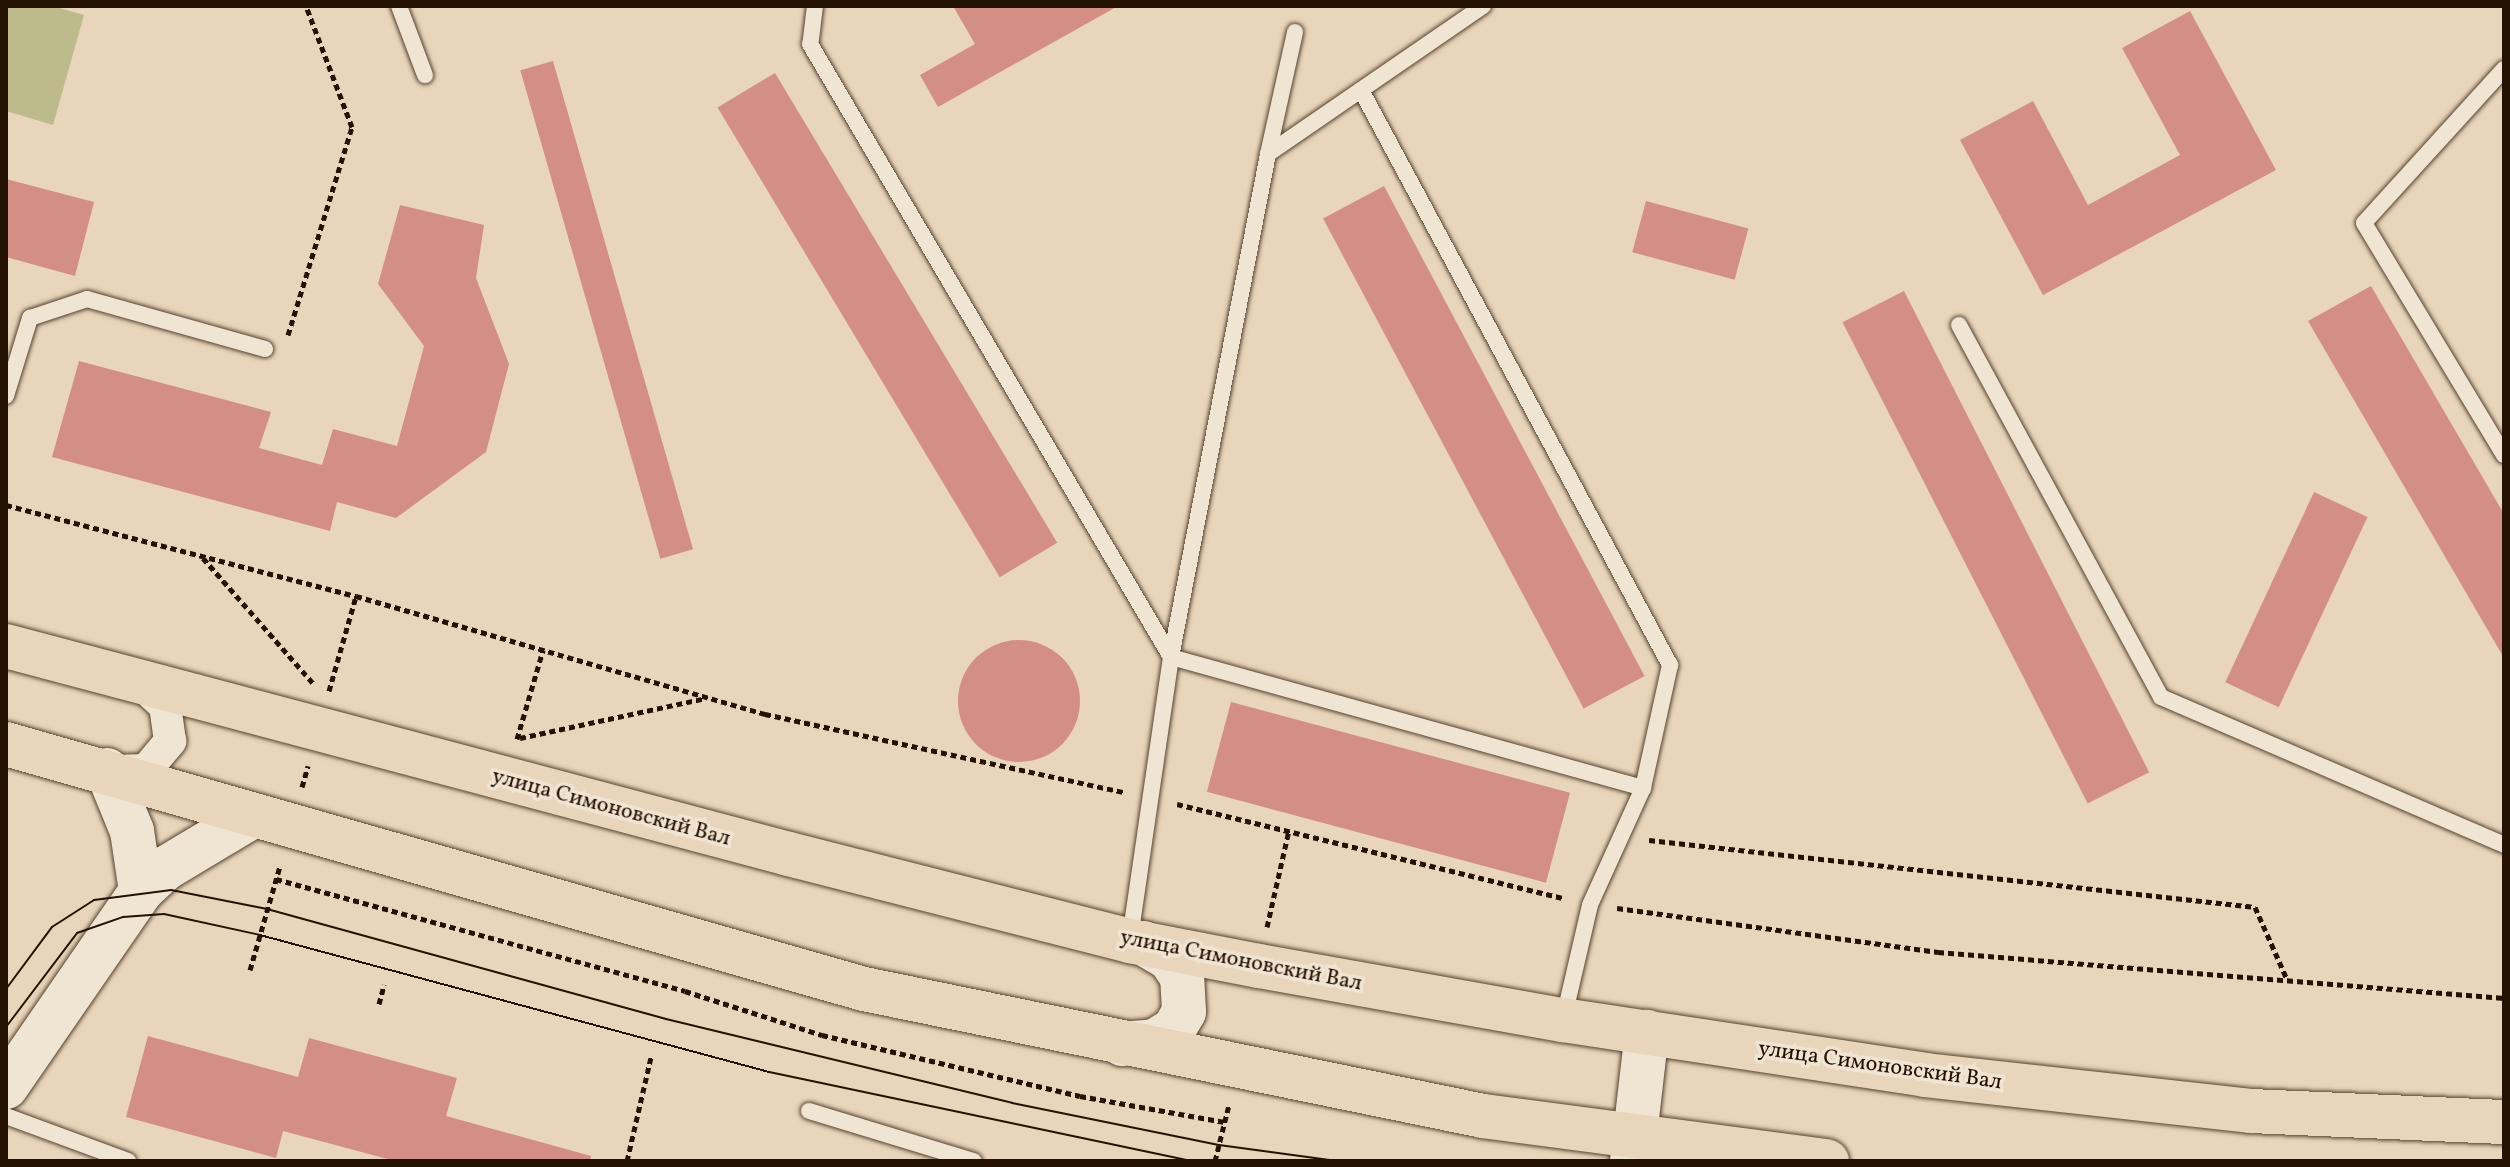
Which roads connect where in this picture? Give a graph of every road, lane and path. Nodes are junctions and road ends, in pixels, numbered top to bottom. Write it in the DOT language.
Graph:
graph roads {
  1 [pos="306,6"];
  2 [pos="399,6"];
  3 [pos="815,6"];
  4 [pos="1483,6"];
  5 [pos="1295,32"];
  6 [pos="2504,69"];
  7 [pos="425,75"];
  8 [pos="1361,90"];
  9 [pos="1268,154"];
  10 [pos="1959,325"];
  11 [pos="265,349"];
  12 [pos="6,396"];
  13 [pos="2504,455"];
  14 [pos="6,505"];
  15 [pos="203,558"];
  16 [pos="6,646"];
  17 [pos="543,650"];
  18 [pos="1171,657"];
  19 [pos="134,679"];
  20 [pos="707,698"];
  21 [pos="327,699"];
  22 [pos="503,736"];
  23 [pos="517,739"];
  24 [pos="6,744"];
  25 [pos="107,770"];
  26 [pos="1643,788"];
  27 [pos="1154,798"];
  28 [pos="253,816"];
  29 [pos="1621,837"];
  30 [pos="2504,845"];
  31 [pos="276,879"];
  32 [pos="141,891"];
  33 [pos="1590,905"];
  34 [pos="1136,942"];
  35 [pos="2286,977"];
  36 [pos="384,985"];
  37 [pos="2504,998"];
  38 [pos="379,1004"];
  39 [pos="1563,1020"];
  40 [pos="1647,1032"];
  41 [pos="1122,1044"];
  42 [pos="651,1057"];
  43 [pos="6,1087"];
  44 [pos="809,1111"];
  45 [pos="6,1116"];
  46 [pos="1225,1122"];
  47 [pos="2504,1122"];
  48 [pos="1633,1150"];
  49 [pos="128,1161"];
  50 [pos="627,1161"];
  51 [pos="974,1161"];
  52 [pos="1827,1161"];
  1 -- 11 [label="path"];
  2 -- 7 [label="lane"];
  3 -- 18 [label="lane"];
  4 -- 8 [label="lane"];
  5 -- 9 [label="lane"];
  6 -- 13 [label="lane"];
  8 -- 9 [label="lane"];
  8 -- 26 [label="lane"];
  9 -- 18 [label="lane"];
  10 -- 30 [label="lane"];
  11 -- 12 [label="lane"];
  14 -- 15 [label="path"];
  15 -- 17 [label="path"];
  15 -- 21 [label="path"];
  16 -- 19 [label="main road, улица Симоновский Вал"];
  17 -- 20 [label="path"];
  17 -- 23 [label="path"];
  18 -- 26 [label="lane"];
  18 -- 27 [label="lane"];
  19 -- 25 [label="street"];
  19 -- 34 [label="main road, улица Симоновский Вал"];
  20 -- 23 [label="path"];
  20 -- 27 [label="path"];
  22 -- 23 [label="path"];
  24 -- 25 [label="main road"];
  25 -- 28 [label="main road"];
  25 -- 32 [label="street"];
  26 -- 29 [label="lane"];
  27 -- 33 [label="path"];
  27 -- 34 [label="lane"];
  28 -- 32 [label="street"];
  28 -- 41 [label="main road"];
  29 -- 33 [label="lane"];
  29 -- 35 [label="path"];
  31 -- 46 [label="path"];
  32 -- 43 [label="street"];
  33 -- 35 [label="path"];
  33 -- 39 [label="lane"];
  34 -- 39 [label="main road, улица Симоновский Вал"];
  34 -- 41 [label="street"];
  35 -- 37 [label="path"];
  36 -- 38 [label="path"];
  39 -- 40 [label="main road, улица Симоновский Вал"];
  40 -- 47 [label="main road, улица Симоновский Вал"];
  40 -- 48 [label="street"];
  41 -- 48 [label="main road"];
  42 -- 50 [label="path"];
  44 -- 51 [label="lane"];
  45 -- 49 [label="lane"];
  48 -- 52 [label="main road"];
}
